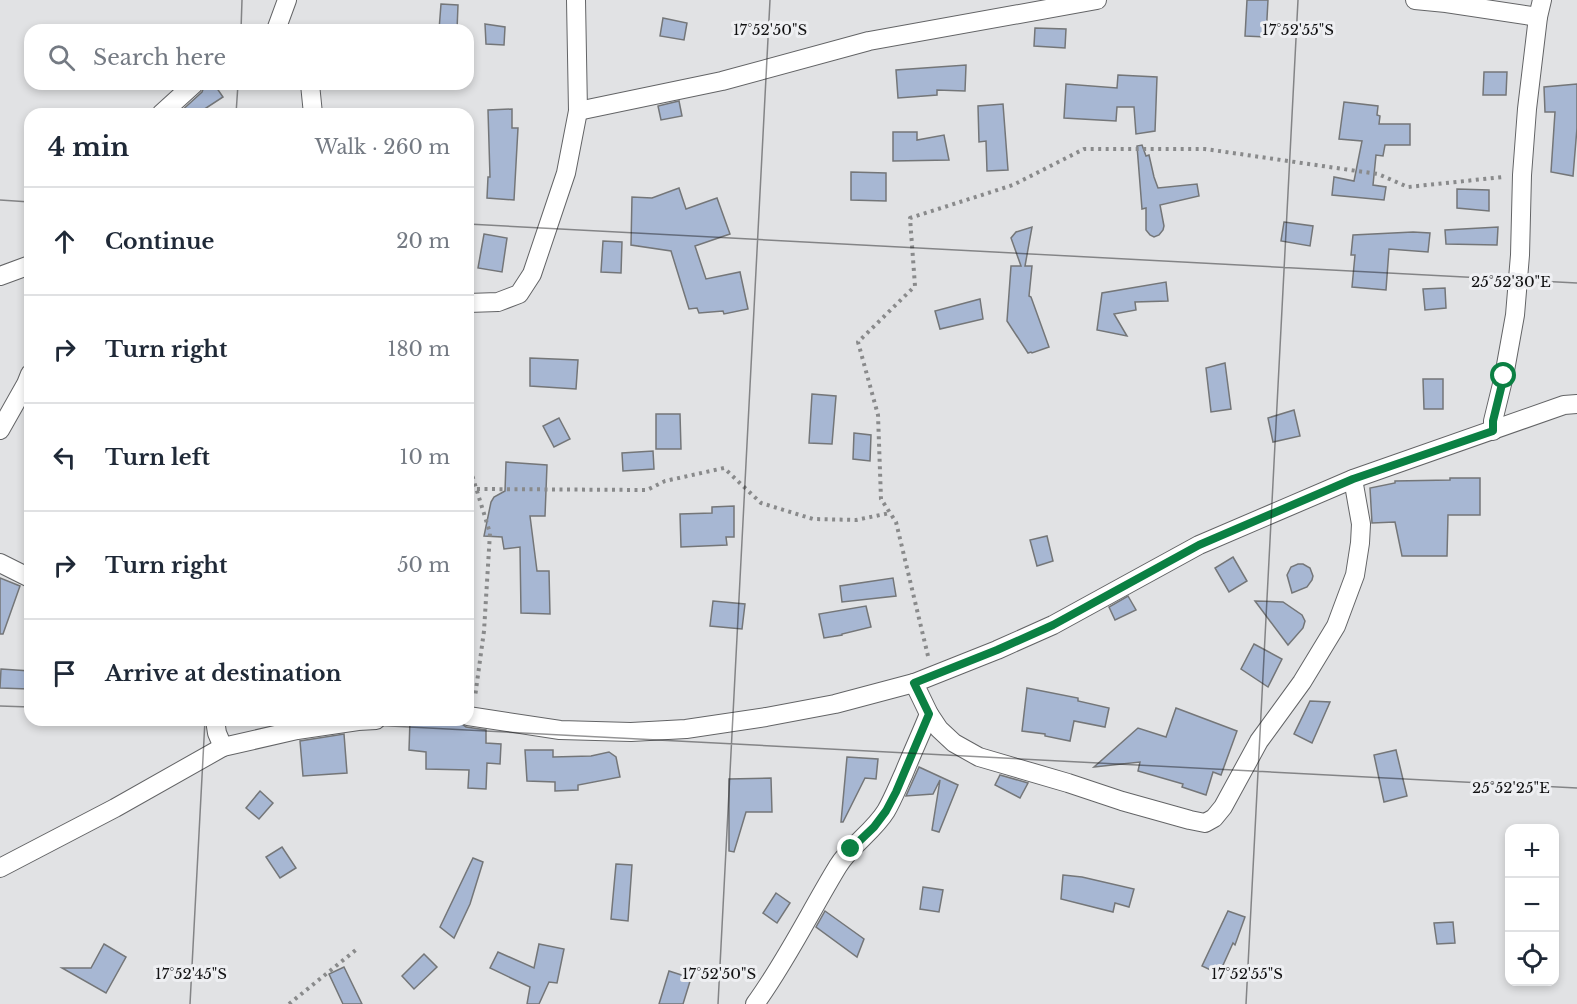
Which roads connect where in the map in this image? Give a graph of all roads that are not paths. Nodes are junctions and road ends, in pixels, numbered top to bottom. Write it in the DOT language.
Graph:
graph roads {
  1 [pos="287,0"];
  2 [pos="576,0"];
  3 [pos="1097,0"];
  4 [pos="1415,0"];
  5 [pos="1540,8"];
  6 [pos="278,24"];
  7 [pos="187,90"];
  8 [pos="311,90"];
  9 [pos="168,108"];
  10 [pos="312,108"];
  11 [pos="578,111"];
  12 [pos="24,267"];
  13 [pos="0,276"];
  14 [pos="474,303"];
  15 [pos="24,388"];
  16 [pos="1577,404"];
  17 [pos="0,430"];
  18 [pos="1493,431"];
  19 [pos="1353,479"];
  20 [pos="0,563"];
  21 [pos="24,575"];
  22 [pos="914,683"];
  23 [pos="929,714"];
  24 [pos="474,717"];
  25 [pos="215,726"];
  26 [pos="324,726"];
  27 [pos="224,747"];
  28 [pos="0,868"];
  29 [pos="755,1004"];
  1 -- 6 [label="street"];
  2 -- 11 [label="street"];
  3 -- 11 [label="street"];
  4 -- 5 [label="street"];
  5 -- 18 [label="street"];
  7 -- 9 [label="street"];
  8 -- 10 [label="street"];
  11 -- 14 [label="street"];
  12 -- 13 [label="street"];
  15 -- 17 [label="street"];
  16 -- 18 [label="street"];
  18 -- 19 [label="street"];
  19 -- 22 [label="street"];
  19 -- 23 [label="street"];
  20 -- 21 [label="street"];
  22 -- 23 [label="street"];
  22 -- 24 [label="street"];
  23 -- 29 [label="street"];
  25 -- 27 [label="street"];
  26 -- 27 [label="street"];
  27 -- 28 [label="street"];
}
